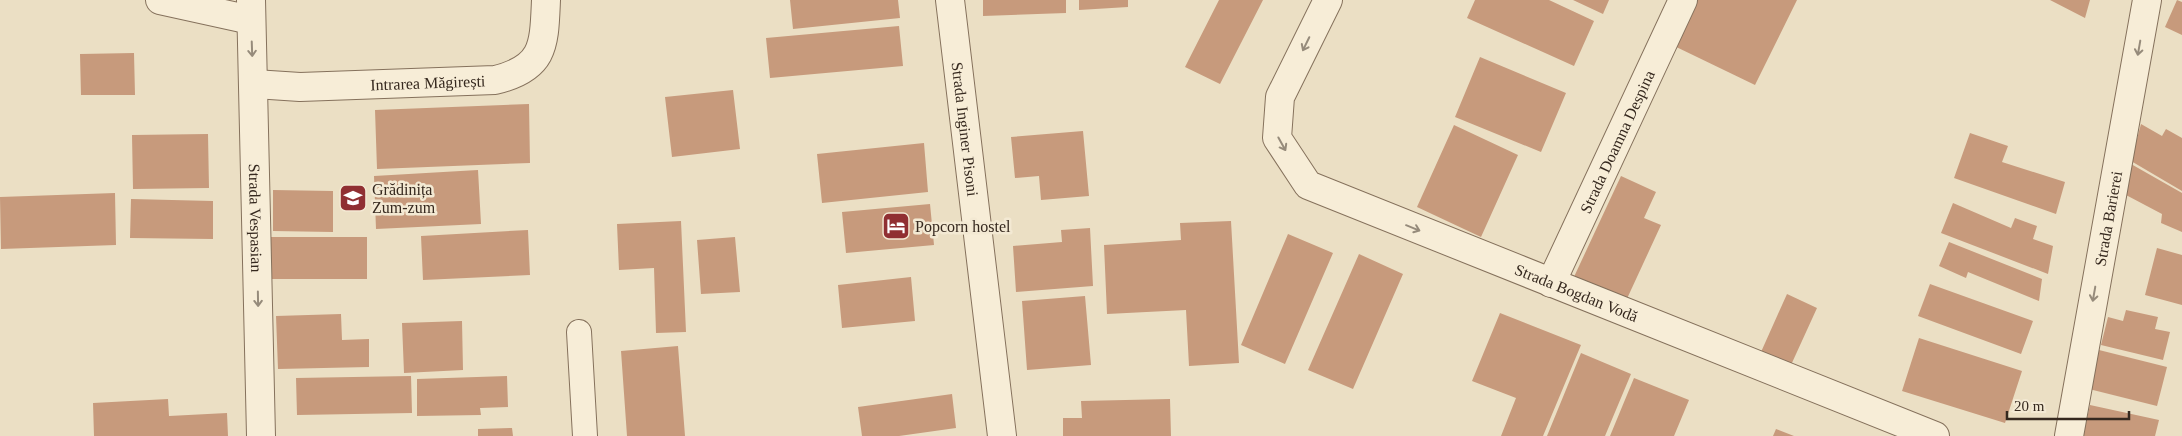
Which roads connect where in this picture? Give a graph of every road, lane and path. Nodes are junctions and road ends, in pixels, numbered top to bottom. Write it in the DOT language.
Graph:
graph roads {
  1 [pos="160,0"];
  2 [pos="546,0"];
  3 [pos="950,0"];
  4 [pos="1328,0"];
  5 [pos="1683,0"];
  6 [pos="2147,0"];
  7 [pos="251,10"];
  8 [pos="254,84"];
  9 [pos="1551,283"];
  10 [pos="579,332"];
  11 [pos="261,436"];
  12 [pos="585,436"];
  13 [pos="1002,436"];
  14 [pos="1935,436"];
  15 [pos="2069,436"];
  1 -- 7 [label="street"];
  2 -- 8 [label="street, Intrarea Măgirești"];
  3 -- 13 [label="street, Strada Inginer Pisoni"];
  4 -- 9 [label="street, Strada Bogdan Vodă, one-way"];
  5 -- 9 [label="street, Strada Doamna Despina"];
  6 -- 15 [label="street, Strada Barierei, one-way"];
  7 -- 8 [label="street, Strada Vespasian, one-way"];
  8 -- 11 [label="street, Strada Vespasian, one-way"];
  9 -- 14 [label="street, Strada Bogdan Vodă"];
  10 -- 12 [label="lane"];
}
